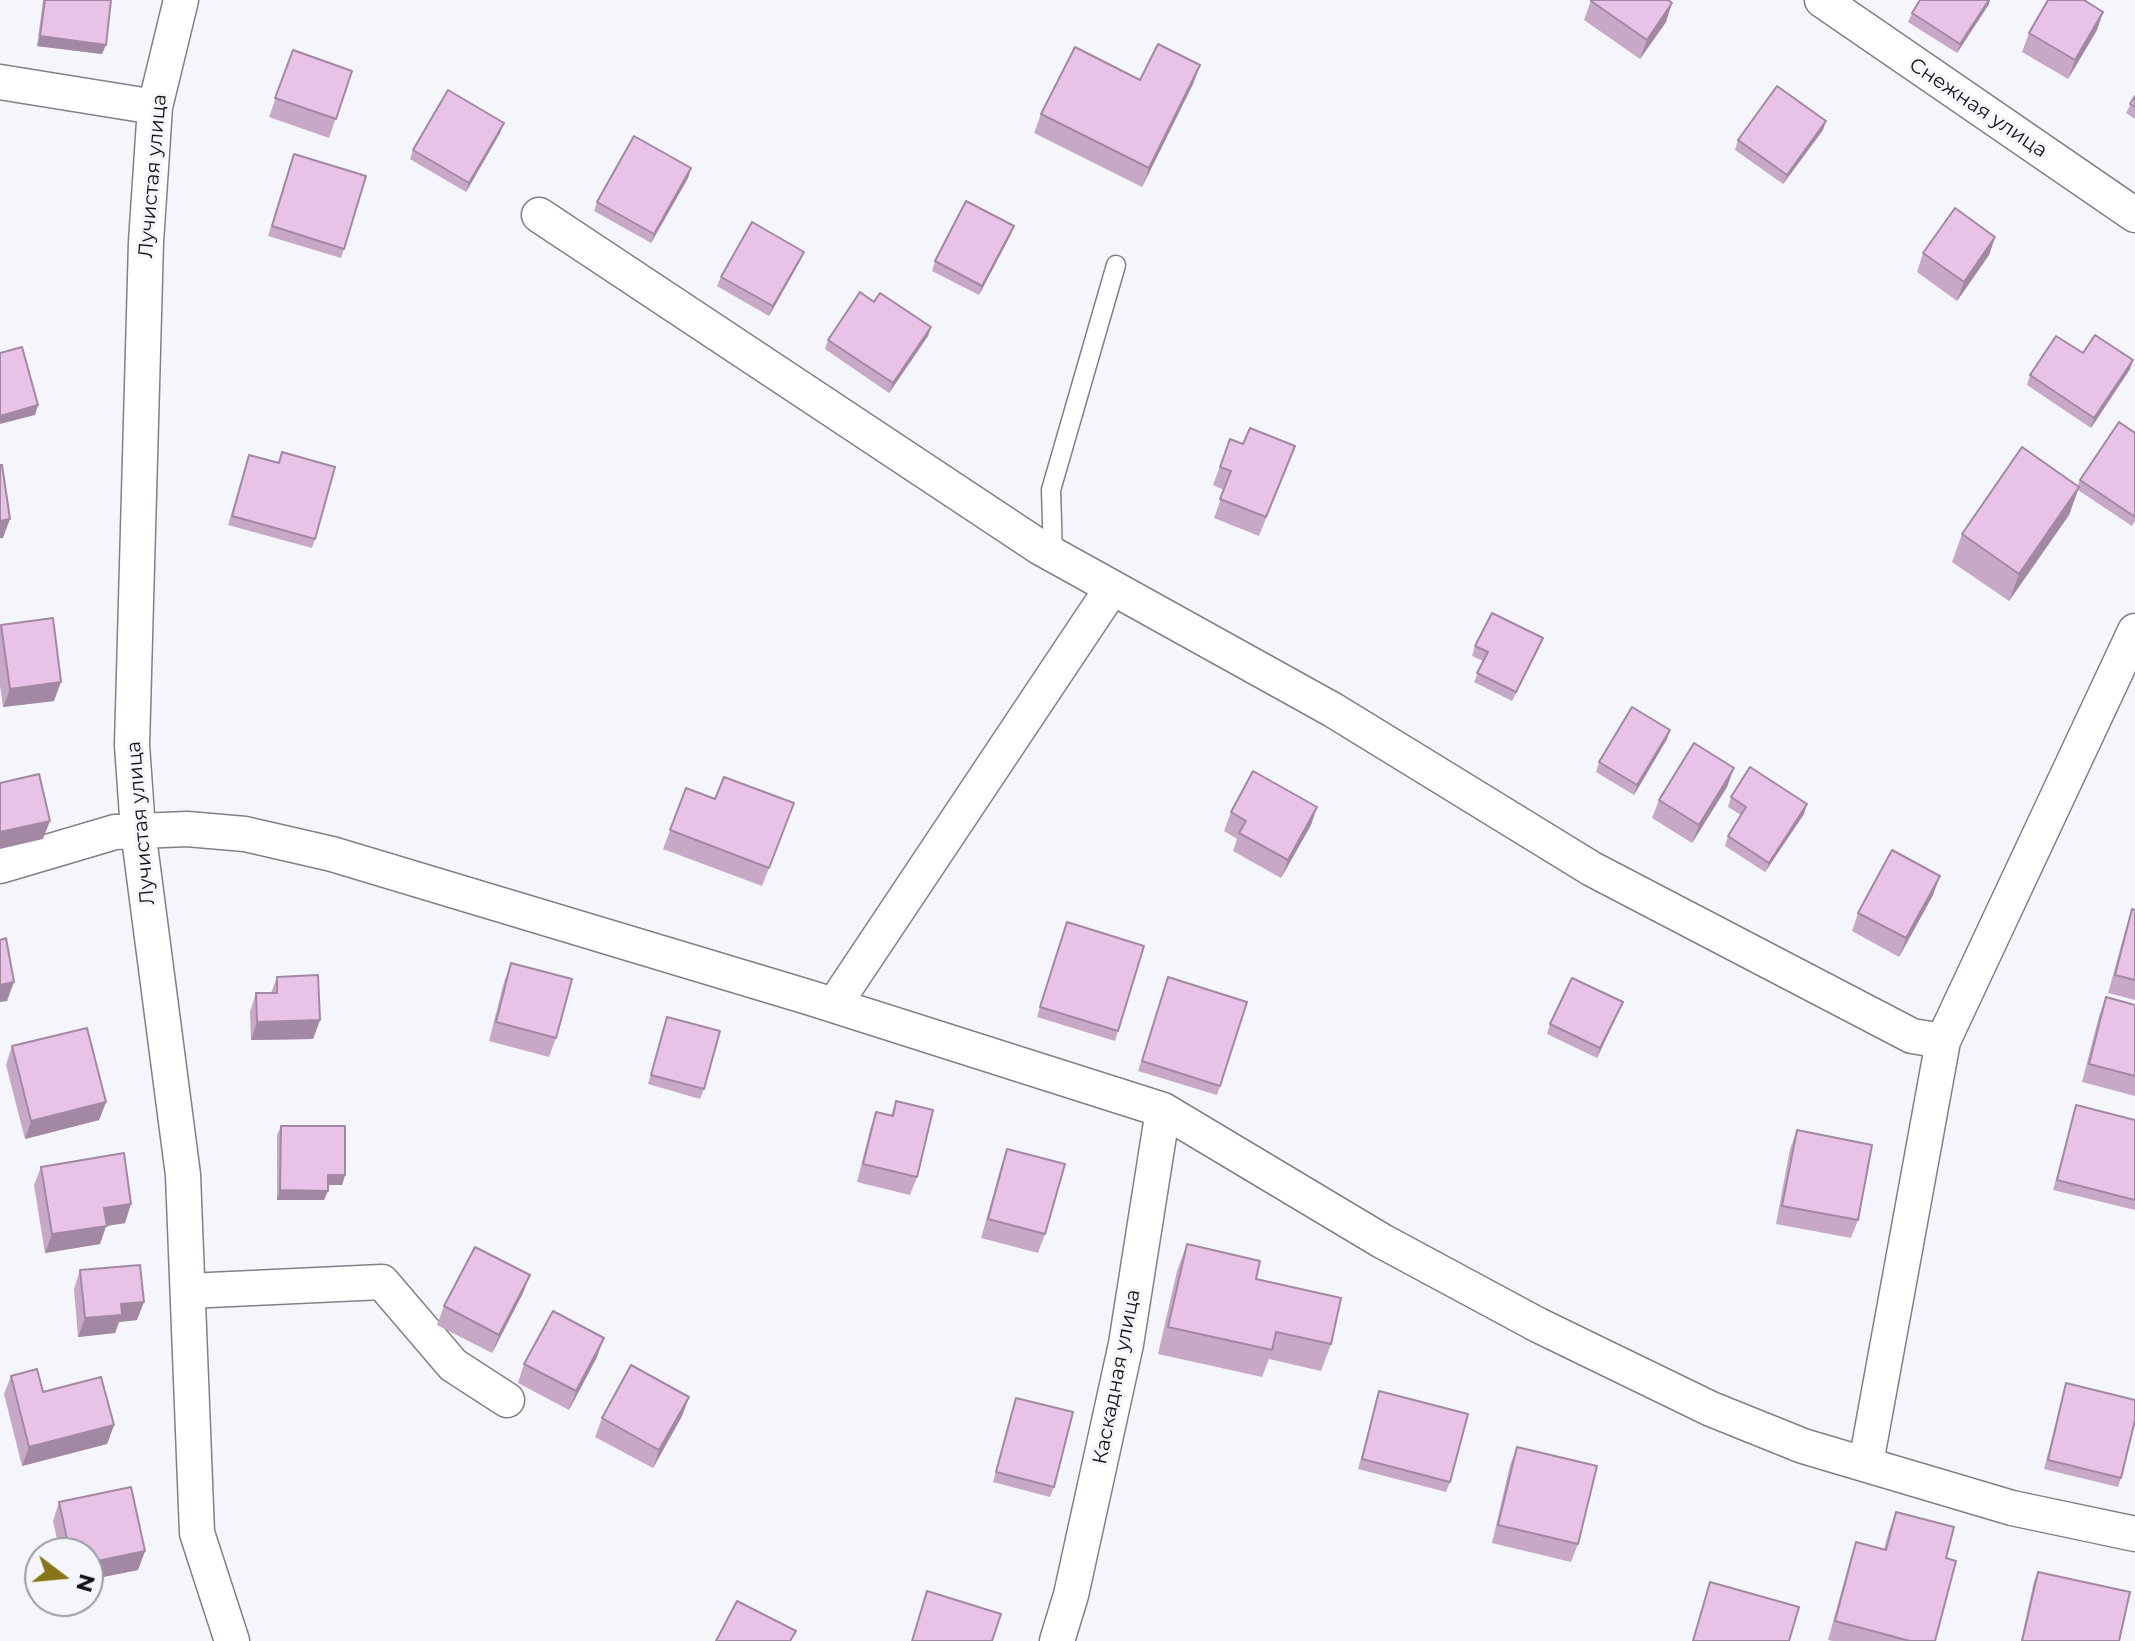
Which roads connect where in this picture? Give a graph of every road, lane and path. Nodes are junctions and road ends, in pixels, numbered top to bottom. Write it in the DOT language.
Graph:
graph roads {
  1 [pos="181,0"];
  2 [pos="1822,0"];
  3 [pos="0,82"];
  4 [pos="155,107"];
  5 [pos="539,215"];
  6 [pos="2135,215"];
  7 [pos="1116,265"];
  8 [pos="1053,555"];
  9 [pos="1112,588"];
  10 [pos="2135,631"];
  11 [pos="138,830"];
  12 [pos="0,866"];
  13 [pos="834,1005"];
  14 [pos="1943,1041"];
  15 [pos="1163,1110"];
  16 [pos="188,1291"];
  17 [pos="507,1400"];
  18 [pos="1866,1463"];
  19 [pos="2135,1534"];
  20 [pos="232,1641"];
  21 [pos="1057,1641"];
  1 -- 4 [label="street, Лучистая улица"];
  2 -- 6 [label="street, Снежная улица"];
  3 -- 4 [label="street"];
  4 -- 11 [label="street, Лучистая улица"];
  5 -- 8 [label="street"];
  7 -- 8 [label="lane"];
  8 -- 9 [label="street"];
  9 -- 13 [label="street"];
  9 -- 14 [label="street"];
  10 -- 14 [label="street"];
  11 -- 12 [label="street"];
  11 -- 13 [label="street"];
  11 -- 16 [label="street, Лучистая улица"];
  13 -- 15 [label="street"];
  14 -- 18 [label="street"];
  15 -- 18 [label="street"];
  15 -- 21 [label="street, Каскадная улица"];
  16 -- 17 [label="street"];
  16 -- 20 [label="street, Лучистая улица"];
  18 -- 19 [label="street"];
}
